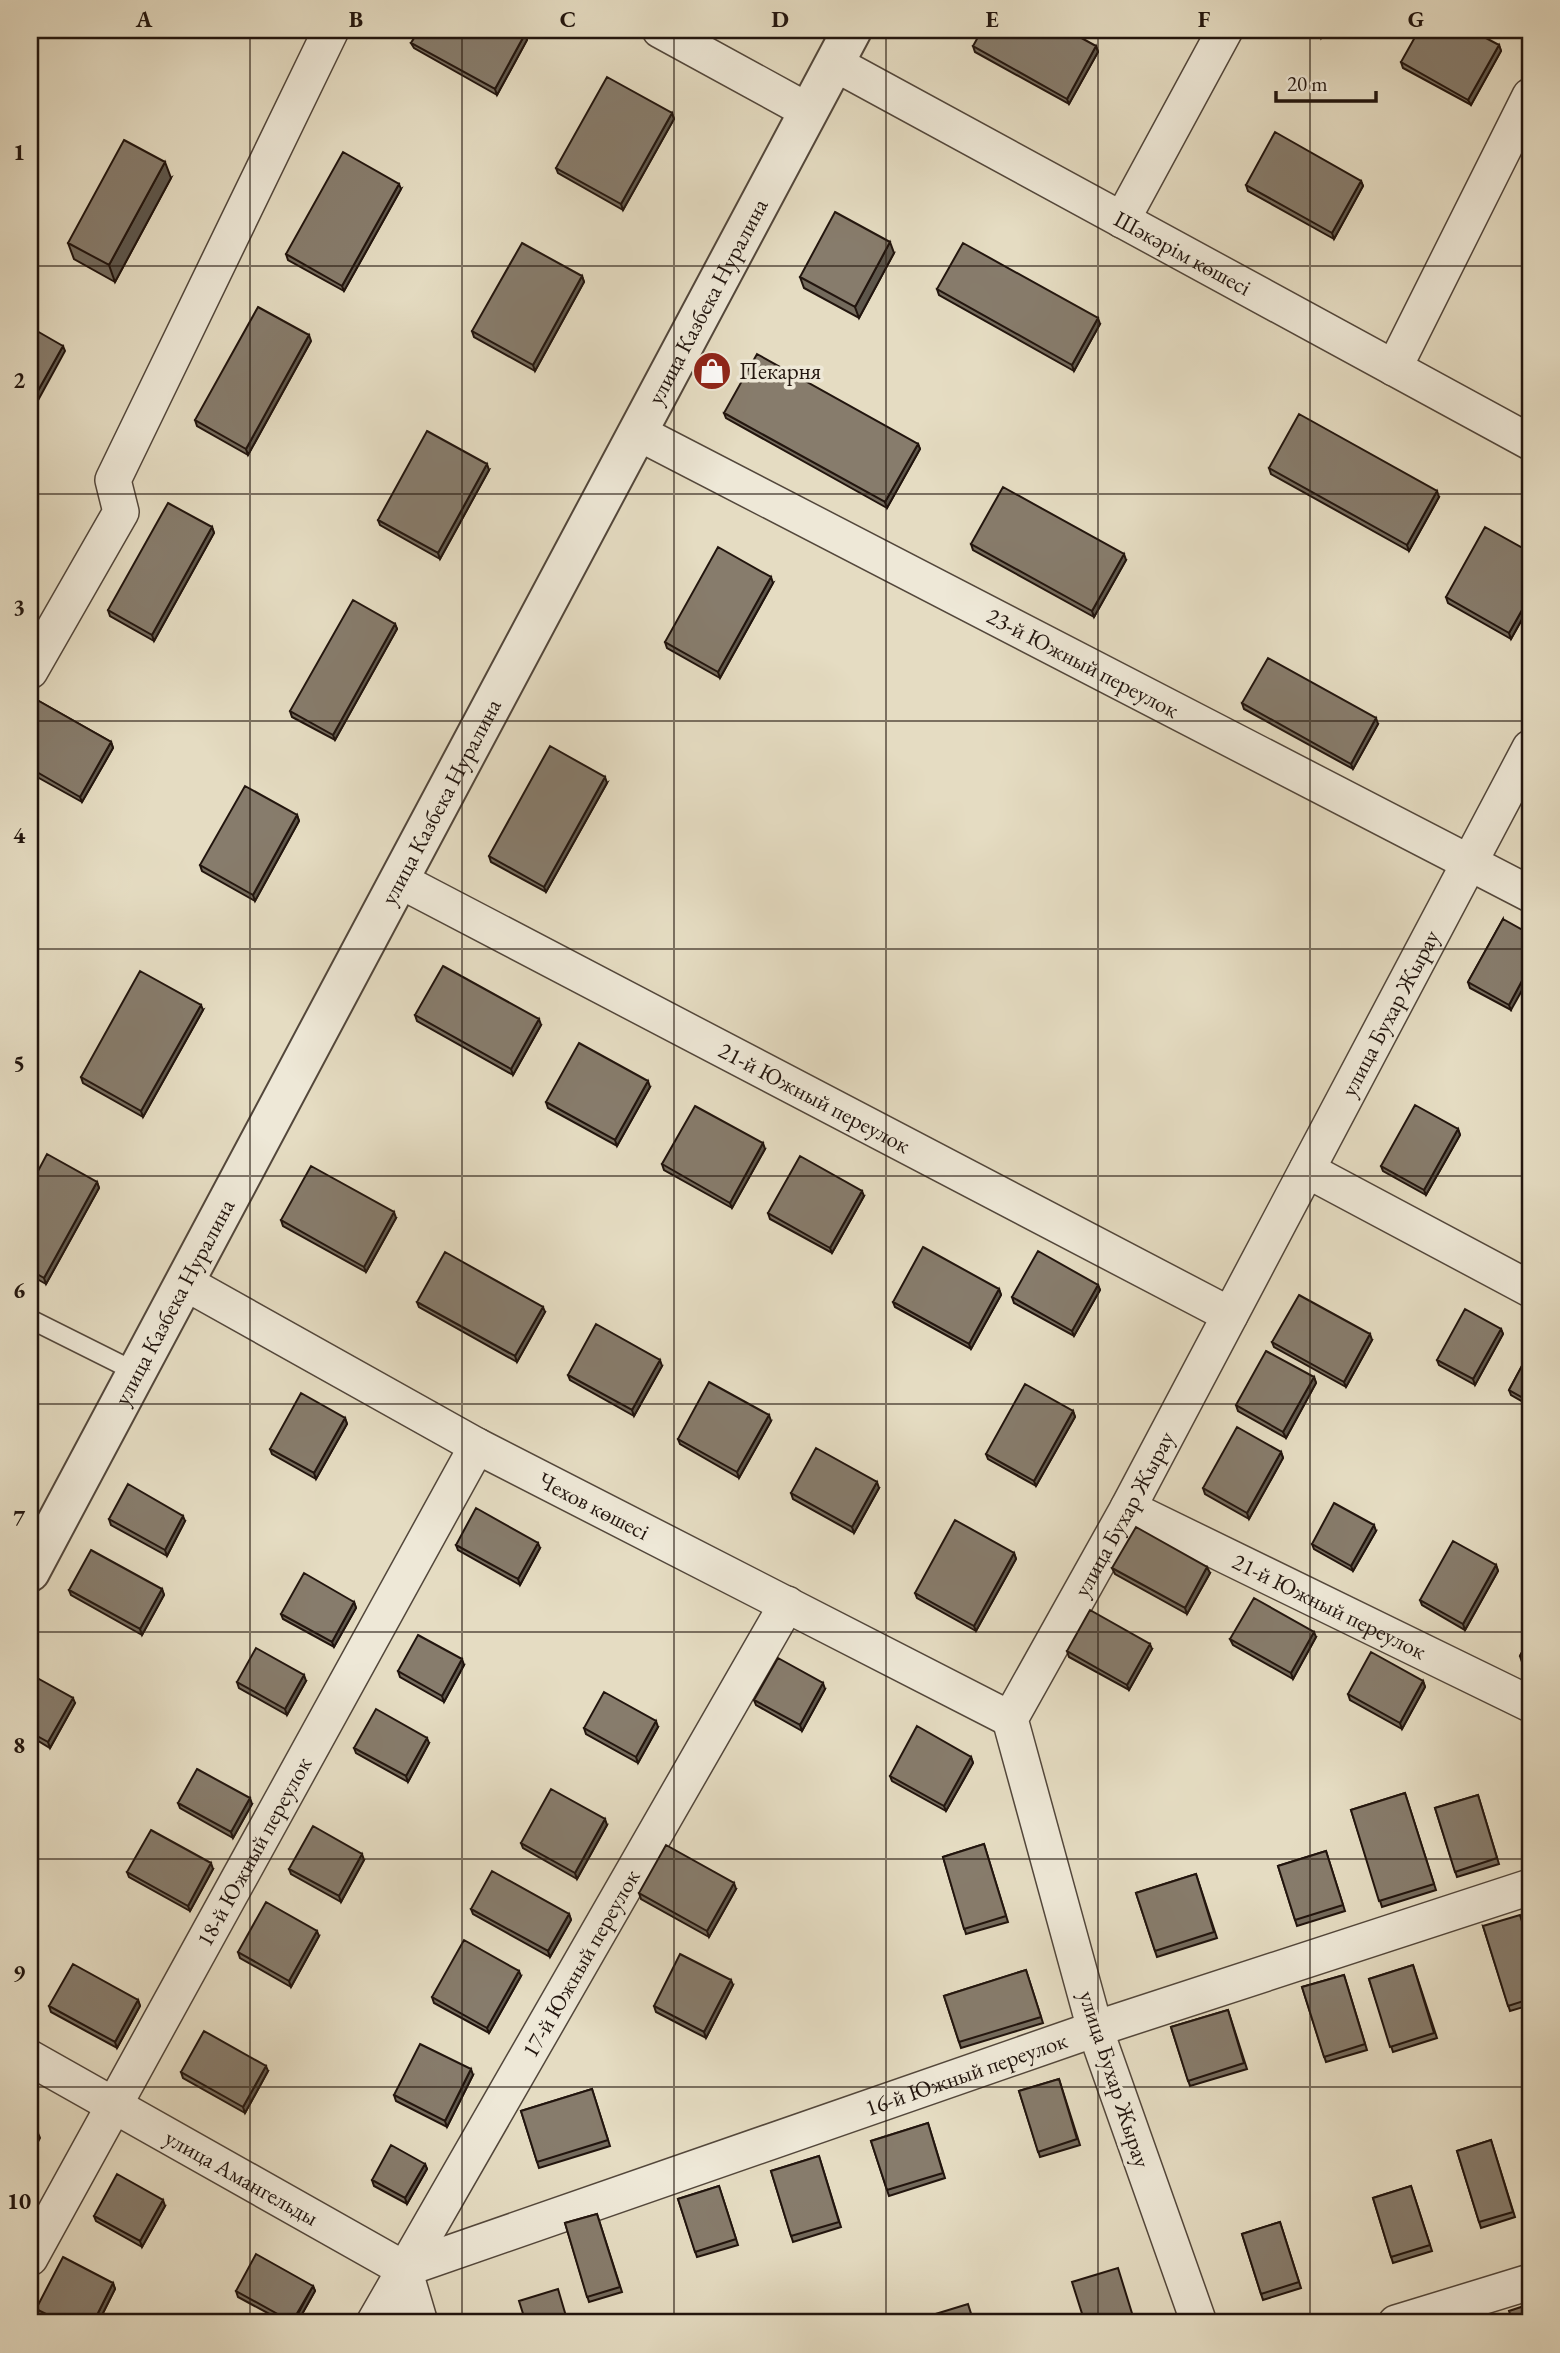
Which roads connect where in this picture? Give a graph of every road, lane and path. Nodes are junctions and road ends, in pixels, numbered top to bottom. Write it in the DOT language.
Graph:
graph roads {
  1 [pos="331,30"];
  2 [pos="660,30"];
  3 [pos="852,30"];
  4 [pos="1225,30"];
  5 [pos="834,63"];
  6 [pos="1530,96"];
  7 [pos="808,111"];
  8 [pos="1122,220"];
  9 [pos="1394,368"];
  10 [pos="637,432"];
  11 [pos="1530,442"];
  12 [pos="30,671"];
  13 [pos="1530,748"];
  14 [pos="1470,863"];
  15 [pos="398,880"];
  16 [pos="1530,894"];
  17 [pos="1307,1170"];
  18 [pos="184,1282"];
  19 [pos="1530,1289"];
  20 [pos="1230,1315"];
  21 [pos="30,1319"];
  22 [pos="136,1372"];
  23 [pos="477,1446"];
  24 [pos="1128,1508"];
  25 [pos="30,1572"];
  26 [pos="787,1604"];
  27 [pos="1530,1704"];
  28 [pos="1010,1719"];
  29 [pos="1530,1887"];
  30 [pos="1095,2029"];
  31 [pos="30,2058"];
  32 [pos="112,2105"];
  33 [pos="30,2258"];
  34 [pos="404,2269"];
  35 [pos="1530,2282"];
  36 [pos="374,2323"];
  37 [pos="421,2323"];
  38 [pos="1199,2323"];
  39 [pos="1396,2323"];
  1 -- 12 [label="street"];
  2 -- 7 [label="street"];
  3 -- 5 [label="street, улица Казбека Нуралина"];
  4 -- 8 [label="street"];
  5 -- 7 [label="street, улица Казбека Нуралина"];
  5 -- 8 [label="street, Шәкәрім көшесі"];
  6 -- 9 [label="street"];
  7 -- 10 [label="street, улица Казбека Нуралина"];
  8 -- 9 [label="street, Шәкәрім көшесі"];
  9 -- 11 [label="street, Шәкәрім көшесі"];
  10 -- 14 [label="street, 23-й Южный переулок"];
  10 -- 15 [label="street, улица Казбека Нуралина"];
  13 -- 14 [label="street, улица Бухар Жырау"];
  14 -- 16 [label="street, 23-й Южный переулок"];
  14 -- 17 [label="street, улица Бухар Жырау"];
  15 -- 18 [label="street, улица Казбека Нуралина"];
  15 -- 20 [label="street, 21-й Южный переулок"];
  17 -- 19 [label="street"];
  17 -- 20 [label="street, улица Бухар Жырау"];
  18 -- 22 [label="street, улица Казбека Нуралина"];
  18 -- 23 [label="street, Чехов көшесі"];
  20 -- 24 [label="street, улица Бухар Жырау"];
  21 -- 22 [label="lane"];
  22 -- 25 [label="street, улица Казбека Нуралина"];
  23 -- 26 [label="street, Чехов көшесі"];
  23 -- 32 [label="street, 18-й Южный переулок"];
  24 -- 27 [label="street, 21-й Южный переулок"];
  24 -- 28 [label="street, улица Бухар Жырау"];
  26 -- 28 [label="street, Чехов көшесі"];
  26 -- 34 [label="street, 17-й Южный переулок"];
  28 -- 30 [label="street, улица Бухар Жырау"];
  29 -- 30 [label="street, 16-й Южный переулок"];
  30 -- 34 [label="street, 16-й Южный переулок"];
  30 -- 38 [label="street, улица Бухар Жырау"];
  31 -- 32 [label="street, улица Амангельды"];
  32 -- 33 [label="street, 18-й Южный переулок"];
  32 -- 34 [label="street, улица Амангельды"];
  34 -- 36 [label="street, 17-й Южный переулок"];
  34 -- 37 [label="street"];
  35 -- 39 [label="street"];
}
